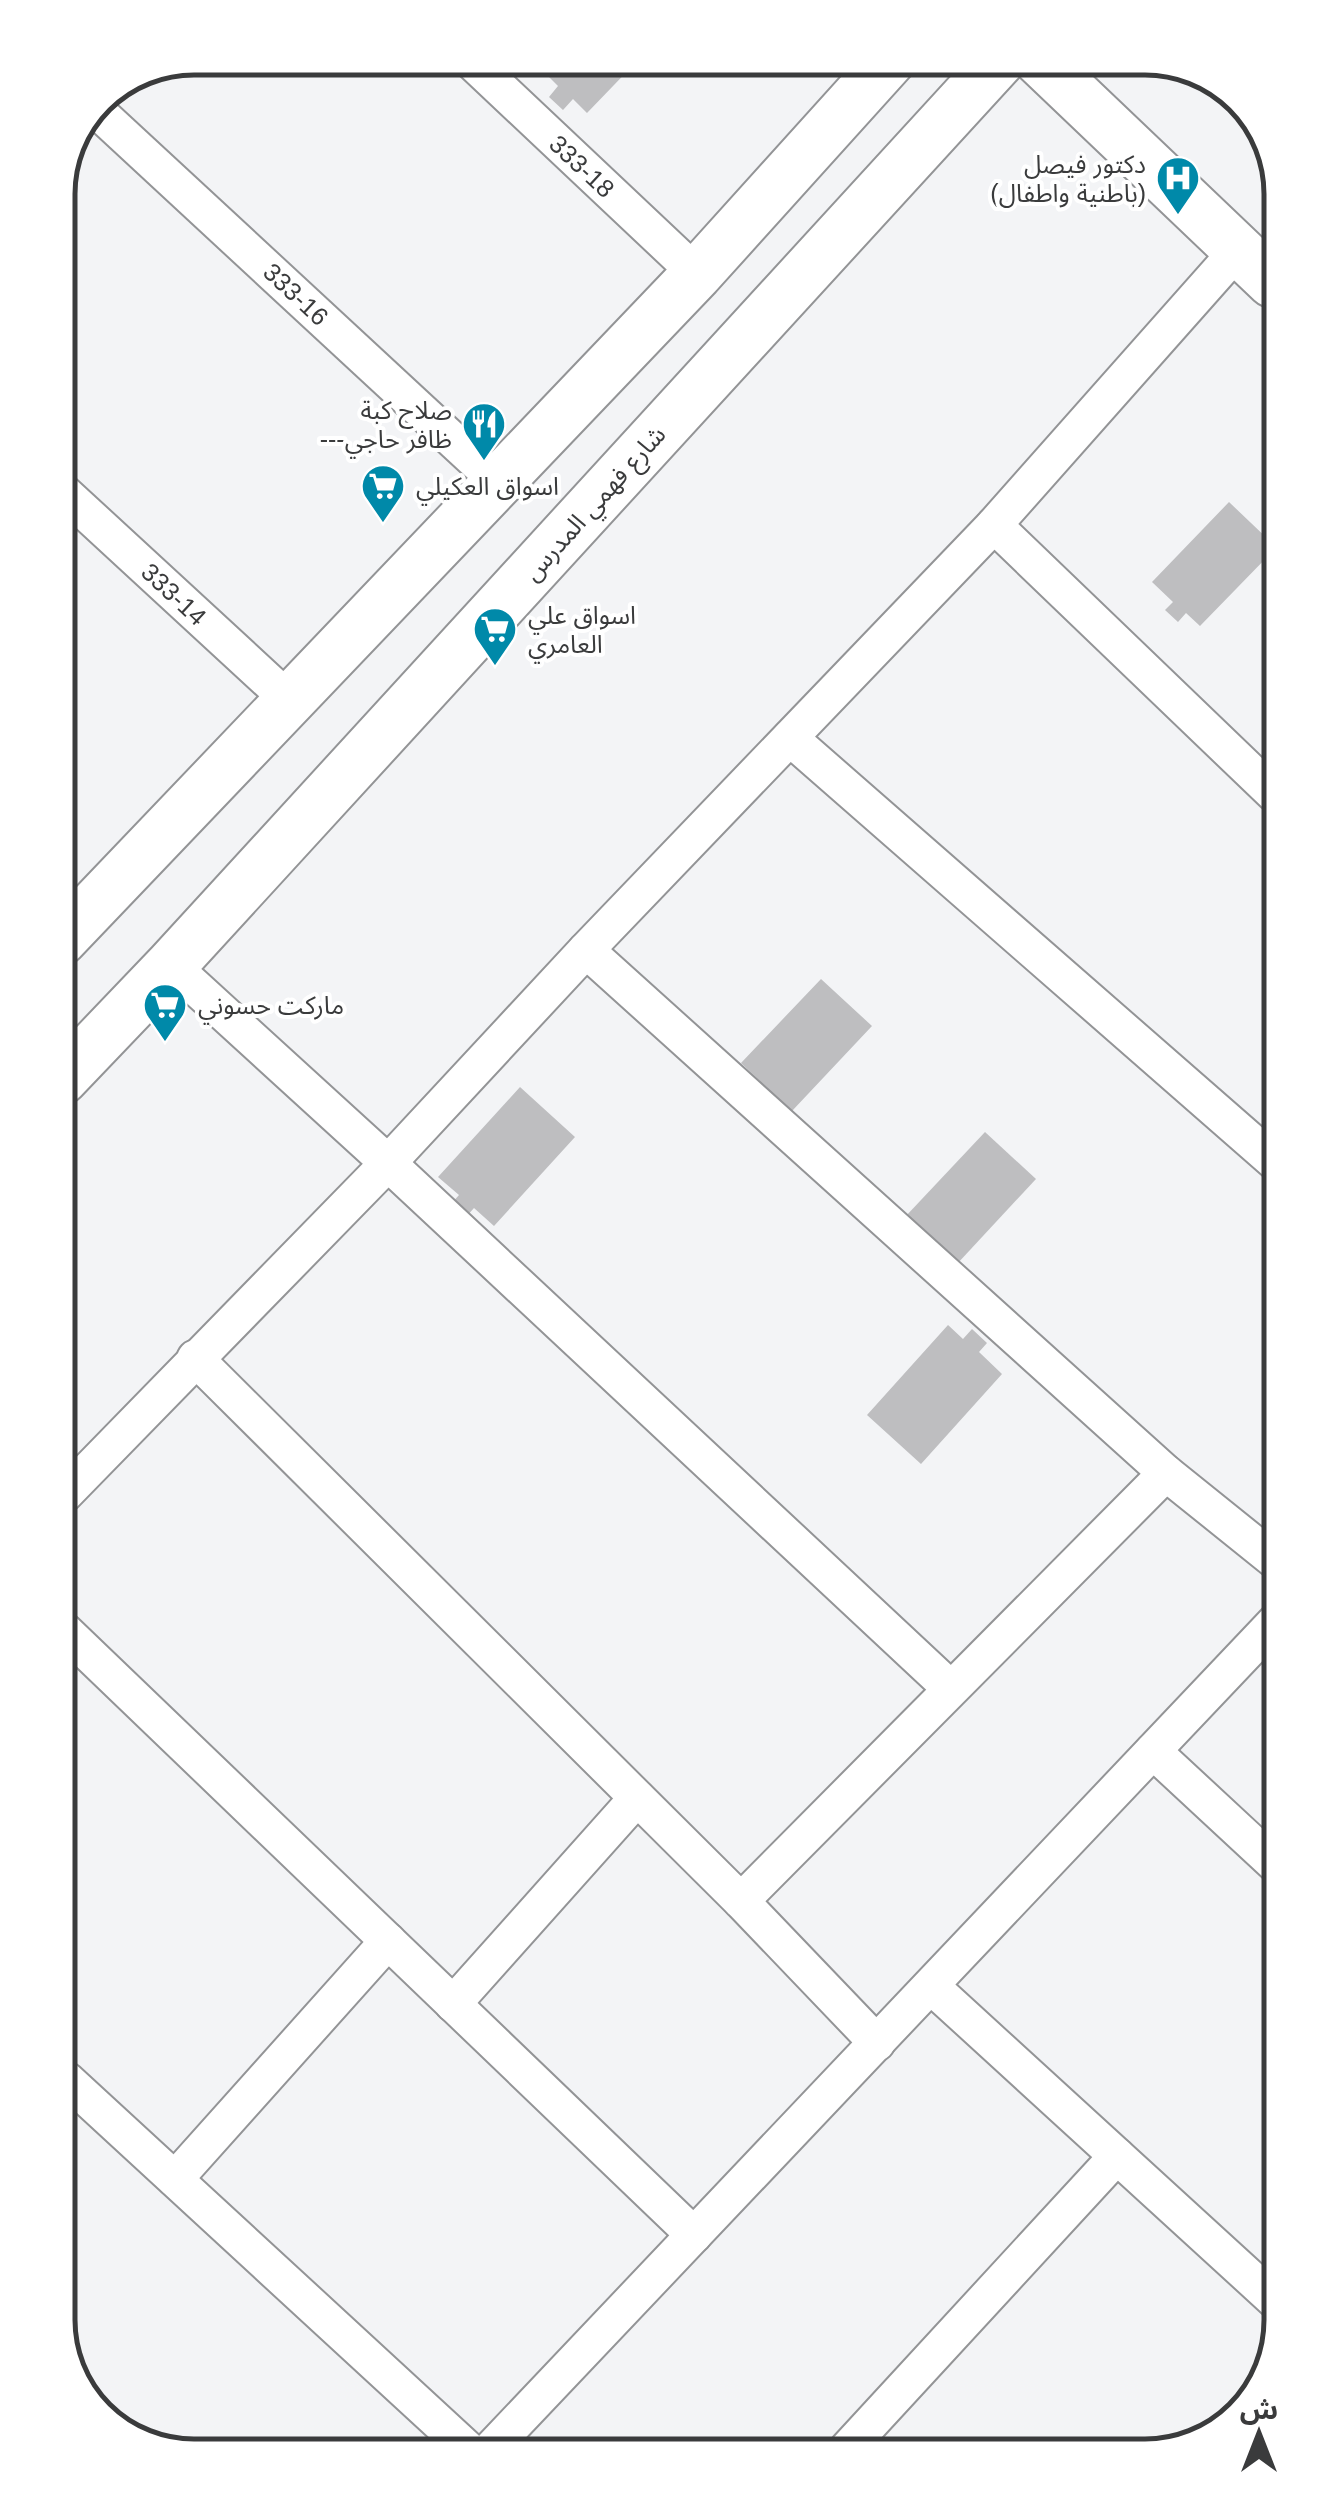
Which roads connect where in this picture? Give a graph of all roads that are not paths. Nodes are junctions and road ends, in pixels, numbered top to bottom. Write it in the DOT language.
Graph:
graph roads {
  1 [pos="486,75"];
  2 [pos="877,75"];
  3 [pos="986,75"];
  4 [pos="1055,75"];
  5 [pos="104,117"];
  6 [pos="1254,267"];
  7 [pos="697,274"];
  8 [pos="498,482"];
  9 [pos="75,503"];
  10 [pos="994,525"];
  11 [pos="290,701"];
  12 [pos="790,738"];
  13 [pos="1264,784"];
  14 [pos="75,917"];
  15 [pos="586,950"];
  16 [pos="171,965"];
  17 [pos="75,1066"];
  18 [pos="1264,1153"];
  19 [pos="388,1163"];
  20 [pos="195,1358"];
  21 [pos="1166,1472"];
  22 [pos="75,1483"];
  23 [pos="1264,1551"];
  24 [pos="1264,1635"];
  25 [pos="75,1641"];
  26 [pos="950,1688"];
  27 [pos="1153,1751"];
  28 [pos="637,1798"];
  29 [pos="1264,1854"];
  30 [pos="741,1901"];
  31 [pos="388,1941"];
  32 [pos="930,1986"];
  33 [pos="453,2004"];
  34 [pos="877,2042"];
  35 [pos="75,2087"];
  36 [pos="1117,2156"];
  37 [pos="174,2179"];
  38 [pos="694,2235"];
  39 [pos="1264,2290"];
  40 [pos="457,2439"];
  41 [pos="500,2439"];
  42 [pos="857,2439"];
  1 -- 7 [label="street, 333-18"];
  2 -- 7 [label="street"];
  3 -- 16 [label="street, شارع فهمي المدرس"];
  4 -- 6 [label="street"];
  5 -- 8 [label="street, 333-16"];
  6 -- 10 [label="street"];
  7 -- 8 [label="street"];
  8 -- 11 [label="street"];
  9 -- 11 [label="street, 333-14"];
  10 -- 12 [label="street"];
  10 -- 13 [label="street"];
  11 -- 14 [label="street"];
  12 -- 15 [label="street"];
  12 -- 18 [label="street"];
  15 -- 19 [label="street"];
  15 -- 21 [label="street"];
  16 -- 17 [label="street, شارع فهمي المدرس"];
  16 -- 19 [label="street"];
  19 -- 20 [label="street"];
  19 -- 26 [label="street"];
  20 -- 22 [label="street"];
  20 -- 28 [label="street"];
  21 -- 23 [label="street"];
  21 -- 26 [label="street"];
  24 -- 27 [label="street"];
  25 -- 31 [label="street"];
  26 -- 30 [label="street"];
  27 -- 29 [label="street"];
  27 -- 32 [label="street"];
  28 -- 30 [label="street"];
  28 -- 33 [label="street"];
  30 -- 34 [label="street"];
  31 -- 33 [label="street"];
  31 -- 37 [label="street"];
  32 -- 34 [label="street"];
  32 -- 36 [label="street"];
  33 -- 38 [label="street"];
  34 -- 38 [label="street"];
  35 -- 37 [label="street"];
  36 -- 39 [label="street"];
  36 -- 42 [label="street"];
  37 -- 40 [label="street"];
  38 -- 41 [label="street"];
}
